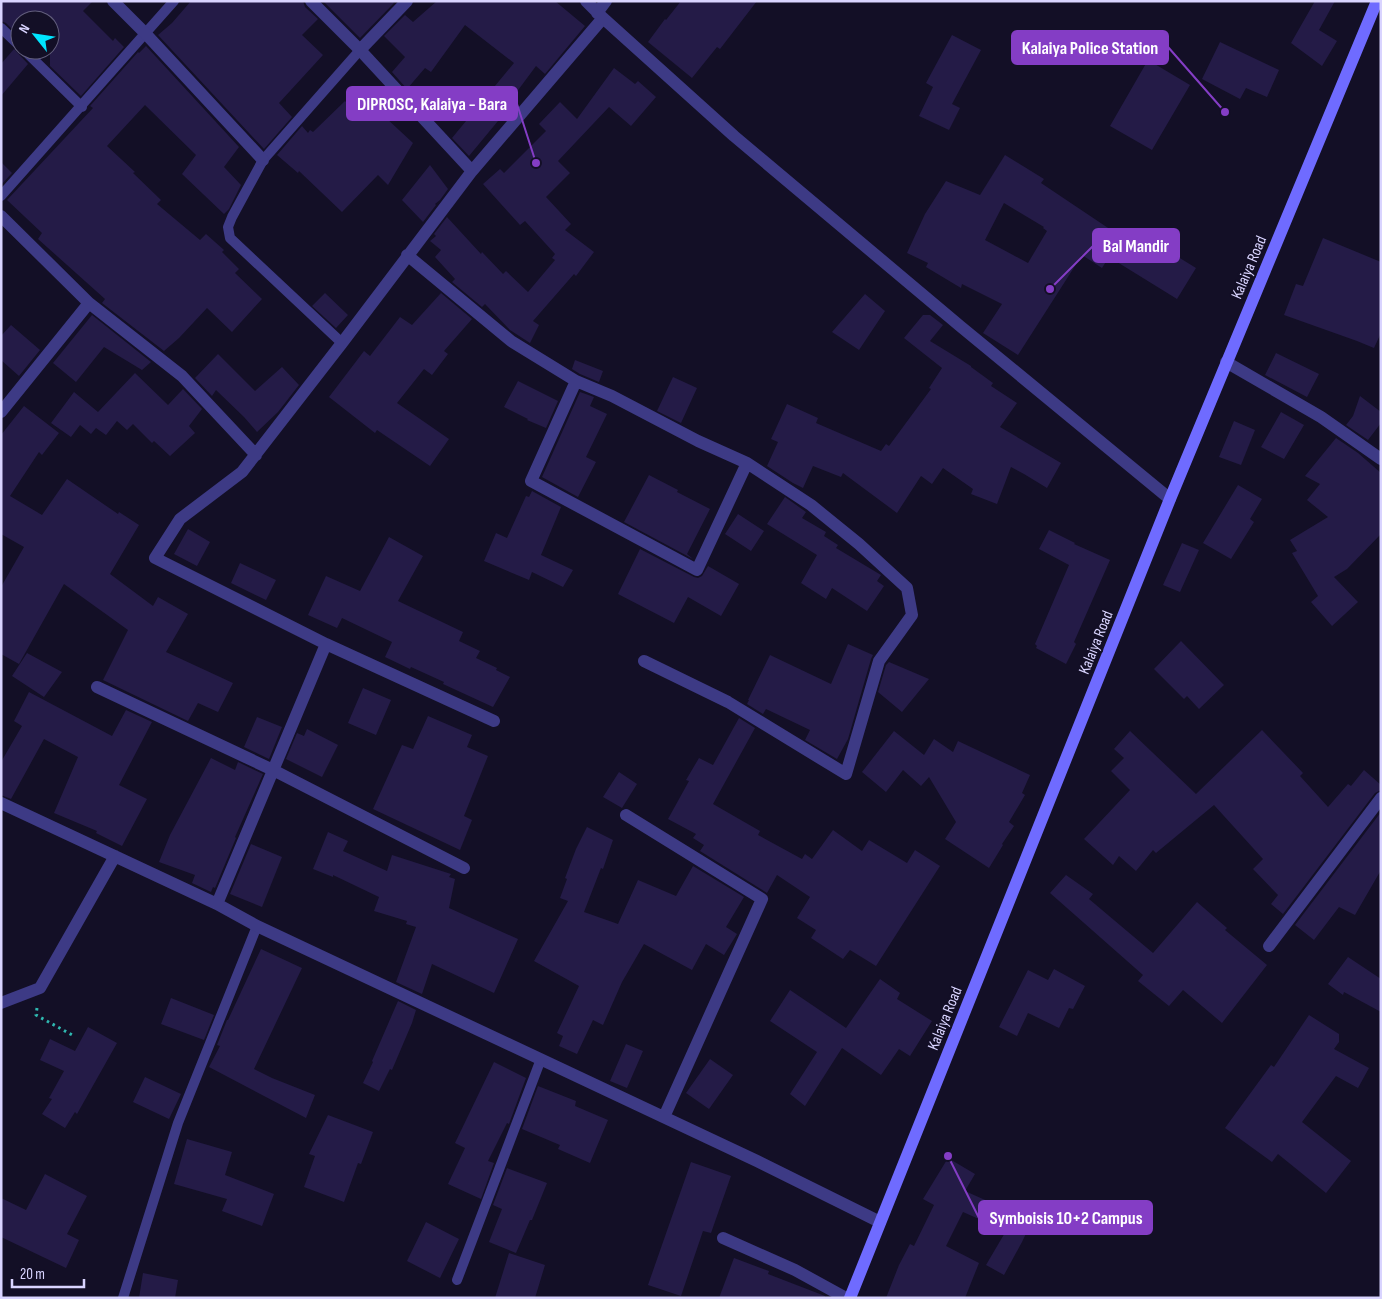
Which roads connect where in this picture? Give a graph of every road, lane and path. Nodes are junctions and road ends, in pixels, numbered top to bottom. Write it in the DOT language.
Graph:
graph roads {
  1 [pos="112,1"];
  2 [pos="174,1"];
  3 [pos="311,1"];
  4 [pos="407,1"];
  5 [pos="586,1"];
  6 [pos="606,1"];
  7 [pos="1376,1"];
  8 [pos="600,15"];
  9 [pos="146,33"];
  10 [pos="360,50"];
  11 [pos="34,60"];
  12 [pos="82,107"];
  13 [pos="263,160"];
  14 [pos="472,171"];
  15 [pos="1,196"];
  16 [pos="1,216"];
  17 [pos="407,256"];
  18 [pos="89,303"];
  19 [pos="342,343"];
  20 [pos="1226,362"];
  21 [pos="576,381"];
  22 [pos="1,412"];
  23 [pos="256,455"];
  24 [pos="1381,459"];
  25 [pos="747,463"];
  26 [pos="1170,500"];
  27 [pos="326,644"];
  28 [pos="644,661"];
  29 [pos="97,686"];
  30 [pos="494,721"];
  31 [pos="273,770"];
  32 [pos="1381,798"];
  33 [pos="1,803"];
  34 [pos="626,815"];
  35 [pos="115,856"];
  36 [pos="464,868"];
  37 [pos="217,904"];
  38 [pos="256,926"];
  39 [pos="1269,946"];
  40 [pos="40,988"];
  41 [pos="1,1003"];
  42 [pos="74,1036"];
  43 [pos="541,1059"];
  44 [pos="664,1117"];
  45 [pos="880,1222"];
  46 [pos="723,1238"];
  47 [pos="457,1280"];
  48 [pos="123,1298"];
  49 [pos="848,1298"];
  1 -- 9 [label="street"];
  2 -- 9 [label="lane"];
  3 -- 10 [label="street"];
  4 -- 10 [label="street"];
  5 -- 8 [label="street"];
  6 -- 8 [label="street"];
  7 -- 20 [label="main road, Kalaiya Road"];
  8 -- 14 [label="street"];
  8 -- 26 [label="street"];
  9 -- 12 [label="lane"];
  9 -- 13 [label="street"];
  10 -- 13 [label="lane"];
  10 -- 14 [label="street"];
  11 -- 12 [label="lane"];
  12 -- 15 [label="lane"];
  13 -- 19 [label="lane"];
  14 -- 17 [label="street"];
  16 -- 18 [label="street"];
  17 -- 19 [label="street"];
  17 -- 21 [label="street"];
  18 -- 22 [label="street"];
  18 -- 23 [label="street"];
  19 -- 23 [label="street"];
  20 -- 24 [label="street"];
  20 -- 26 [label="main road, Kalaiya Road"];
  21 -- 25 [label="street"];
  21 -- 25 [label="street"];
  23 -- 27 [label="street"];
  25 -- 28 [label="street"];
  26 -- 45 [label="main road, Kalaiya Road"];
  27 -- 30 [label="street"];
  27 -- 31 [label="street"];
  29 -- 31 [label="street"];
  31 -- 36 [label="street"];
  31 -- 37 [label="street"];
  32 -- 39 [label="street"];
  33 -- 35 [label="street"];
  34 -- 44 [label="street"];
  35 -- 37 [label="street"];
  35 -- 40 [label="street"];
  37 -- 38 [label="street"];
  38 -- 43 [label="street"];
  38 -- 48 [label="lane"];
  40 -- 41 [label="street"];
  40 -- 42 [label="path"];
  43 -- 44 [label="street"];
  43 -- 47 [label="lane"];
  44 -- 45 [label="street"];
  45 -- 49 [label="main road, Kalaiya Road"];
  46 -- 49 [label="street"];
}
